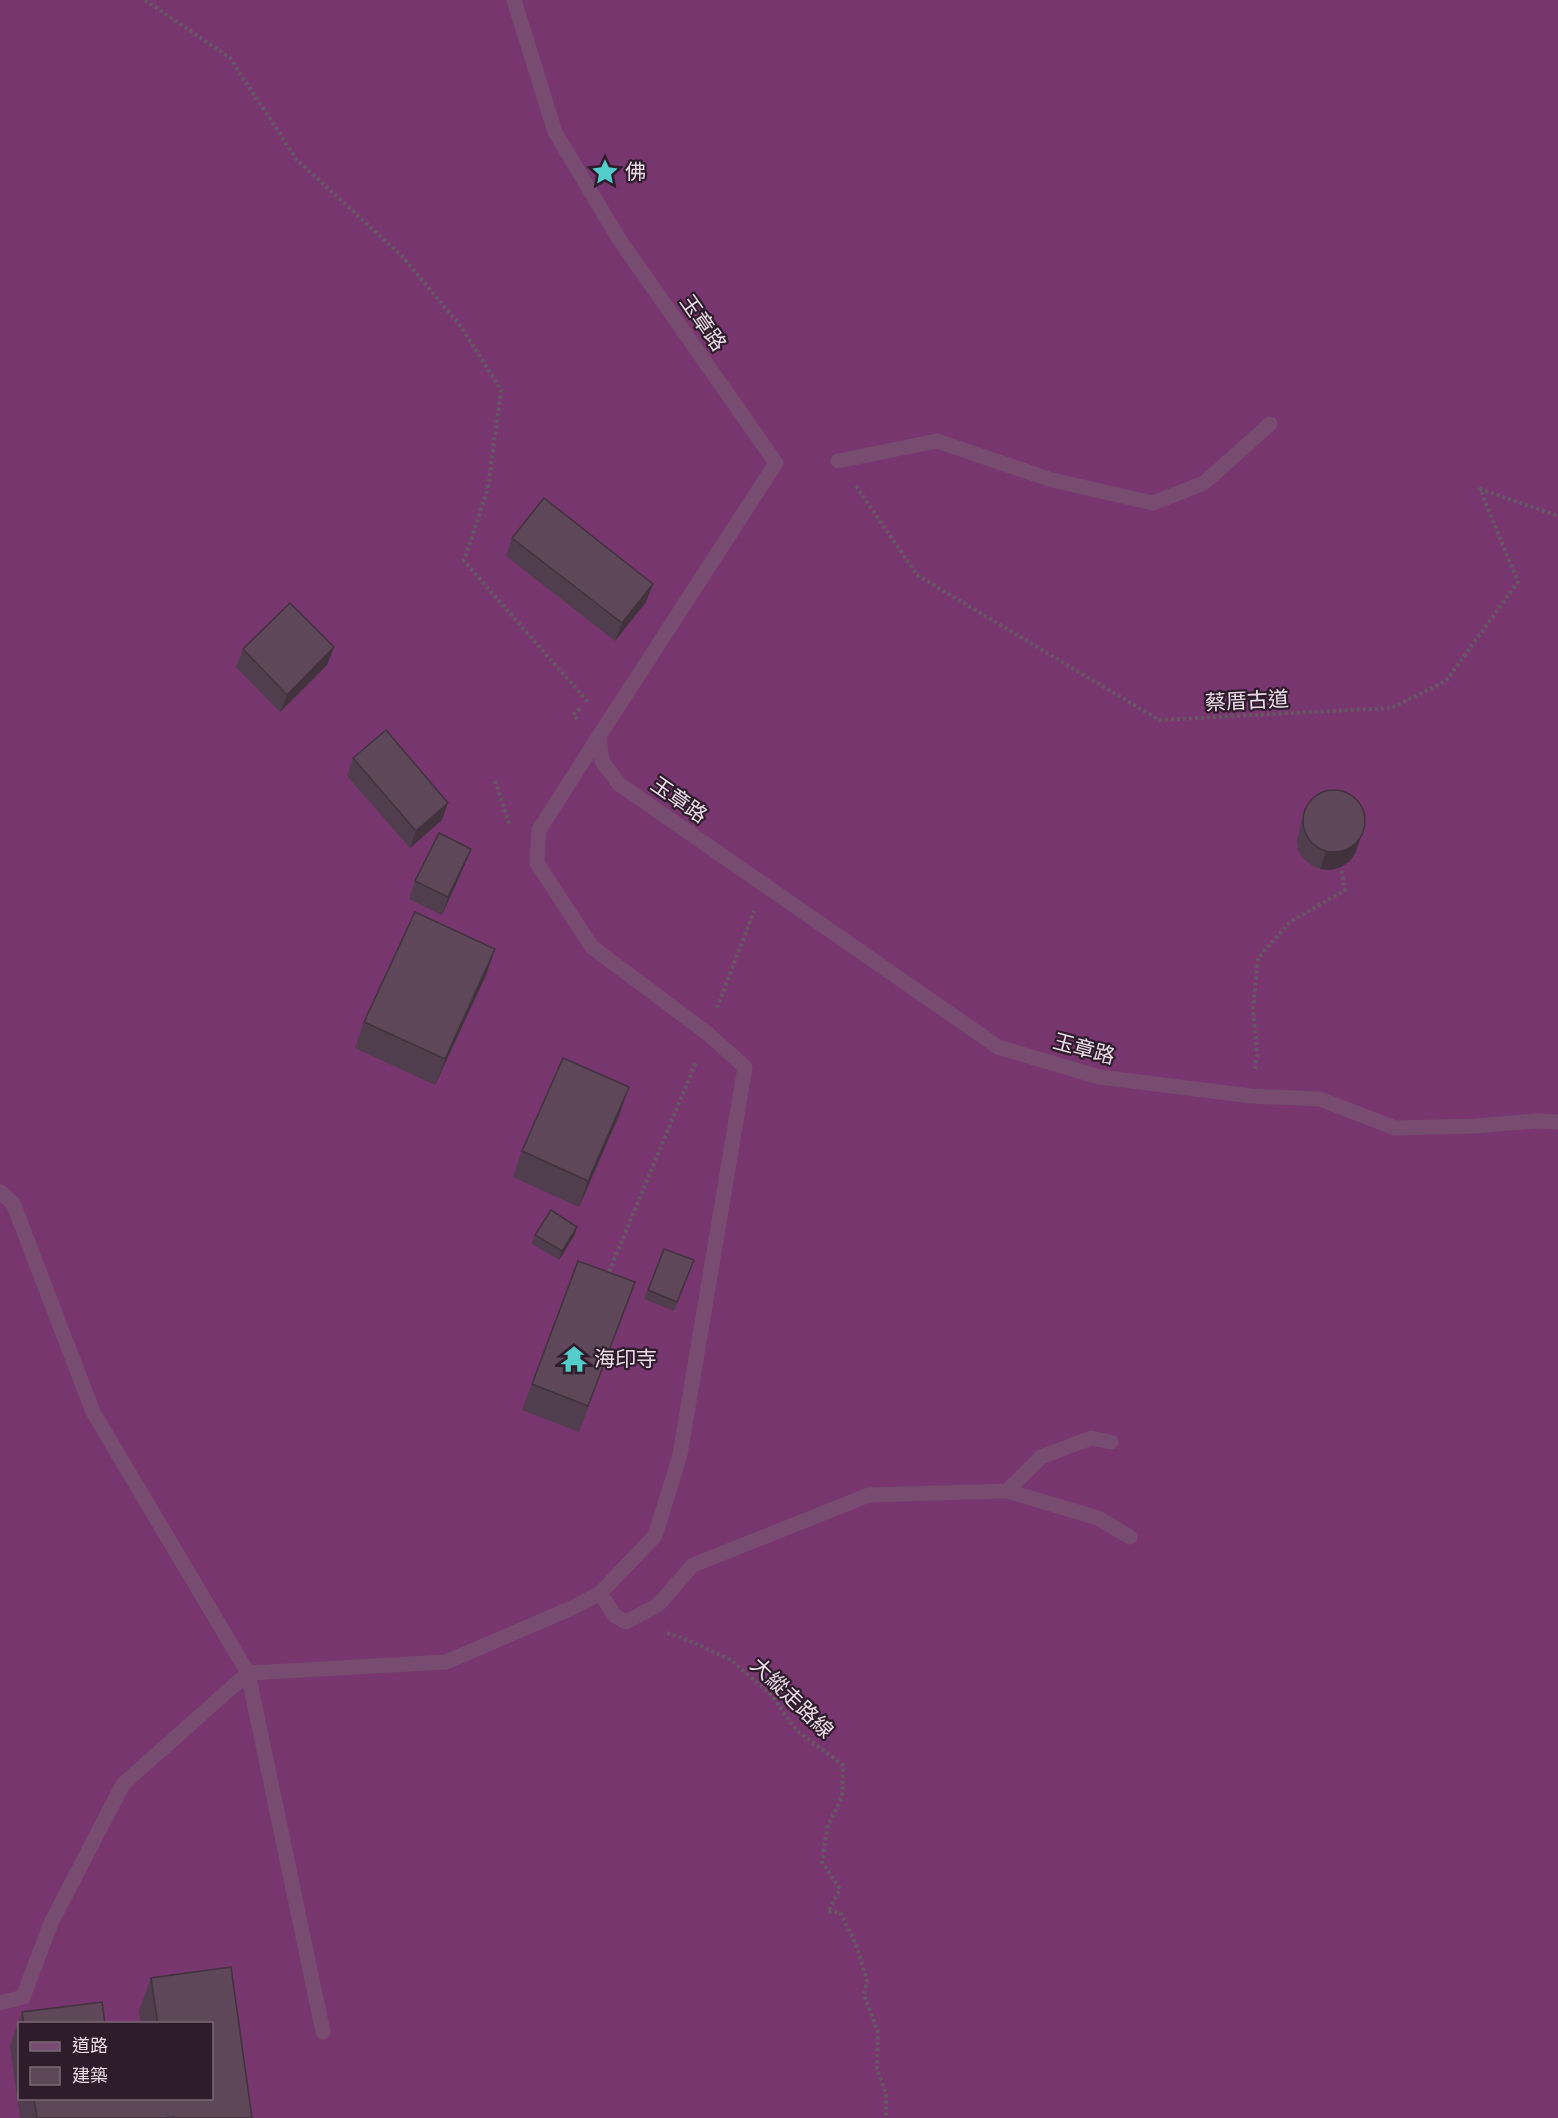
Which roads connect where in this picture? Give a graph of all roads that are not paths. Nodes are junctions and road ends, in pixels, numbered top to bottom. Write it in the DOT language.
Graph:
graph roads {
  1 [pos="514,0"];
  2 [pos="1270,424"];
  3 [pos="838,461"];
  4 [pos="599,736"];
  5 [pos="1558,1122"];
  6 [pos="0,1192"];
  7 [pos="1111,1442"];
  8 [pos="1007,1491"];
  9 [pos="1130,1537"];
  10 [pos="600,1593"];
  11 [pos="248,1673"];
  12 [pos="0,2003"];
  13 [pos="323,2032"];
  1 -- 4 [label="street, 玉章路"];
  2 -- 3 [label="street"];
  4 -- 5 [label="street, 玉章路"];
  4 -- 10 [label="street"];
  6 -- 11 [label="street"];
  7 -- 8 [label="street"];
  8 -- 9 [label="street"];
  8 -- 10 [label="street"];
  10 -- 11 [label="street"];
  11 -- 12 [label="street"];
  11 -- 13 [label="street"];
}
